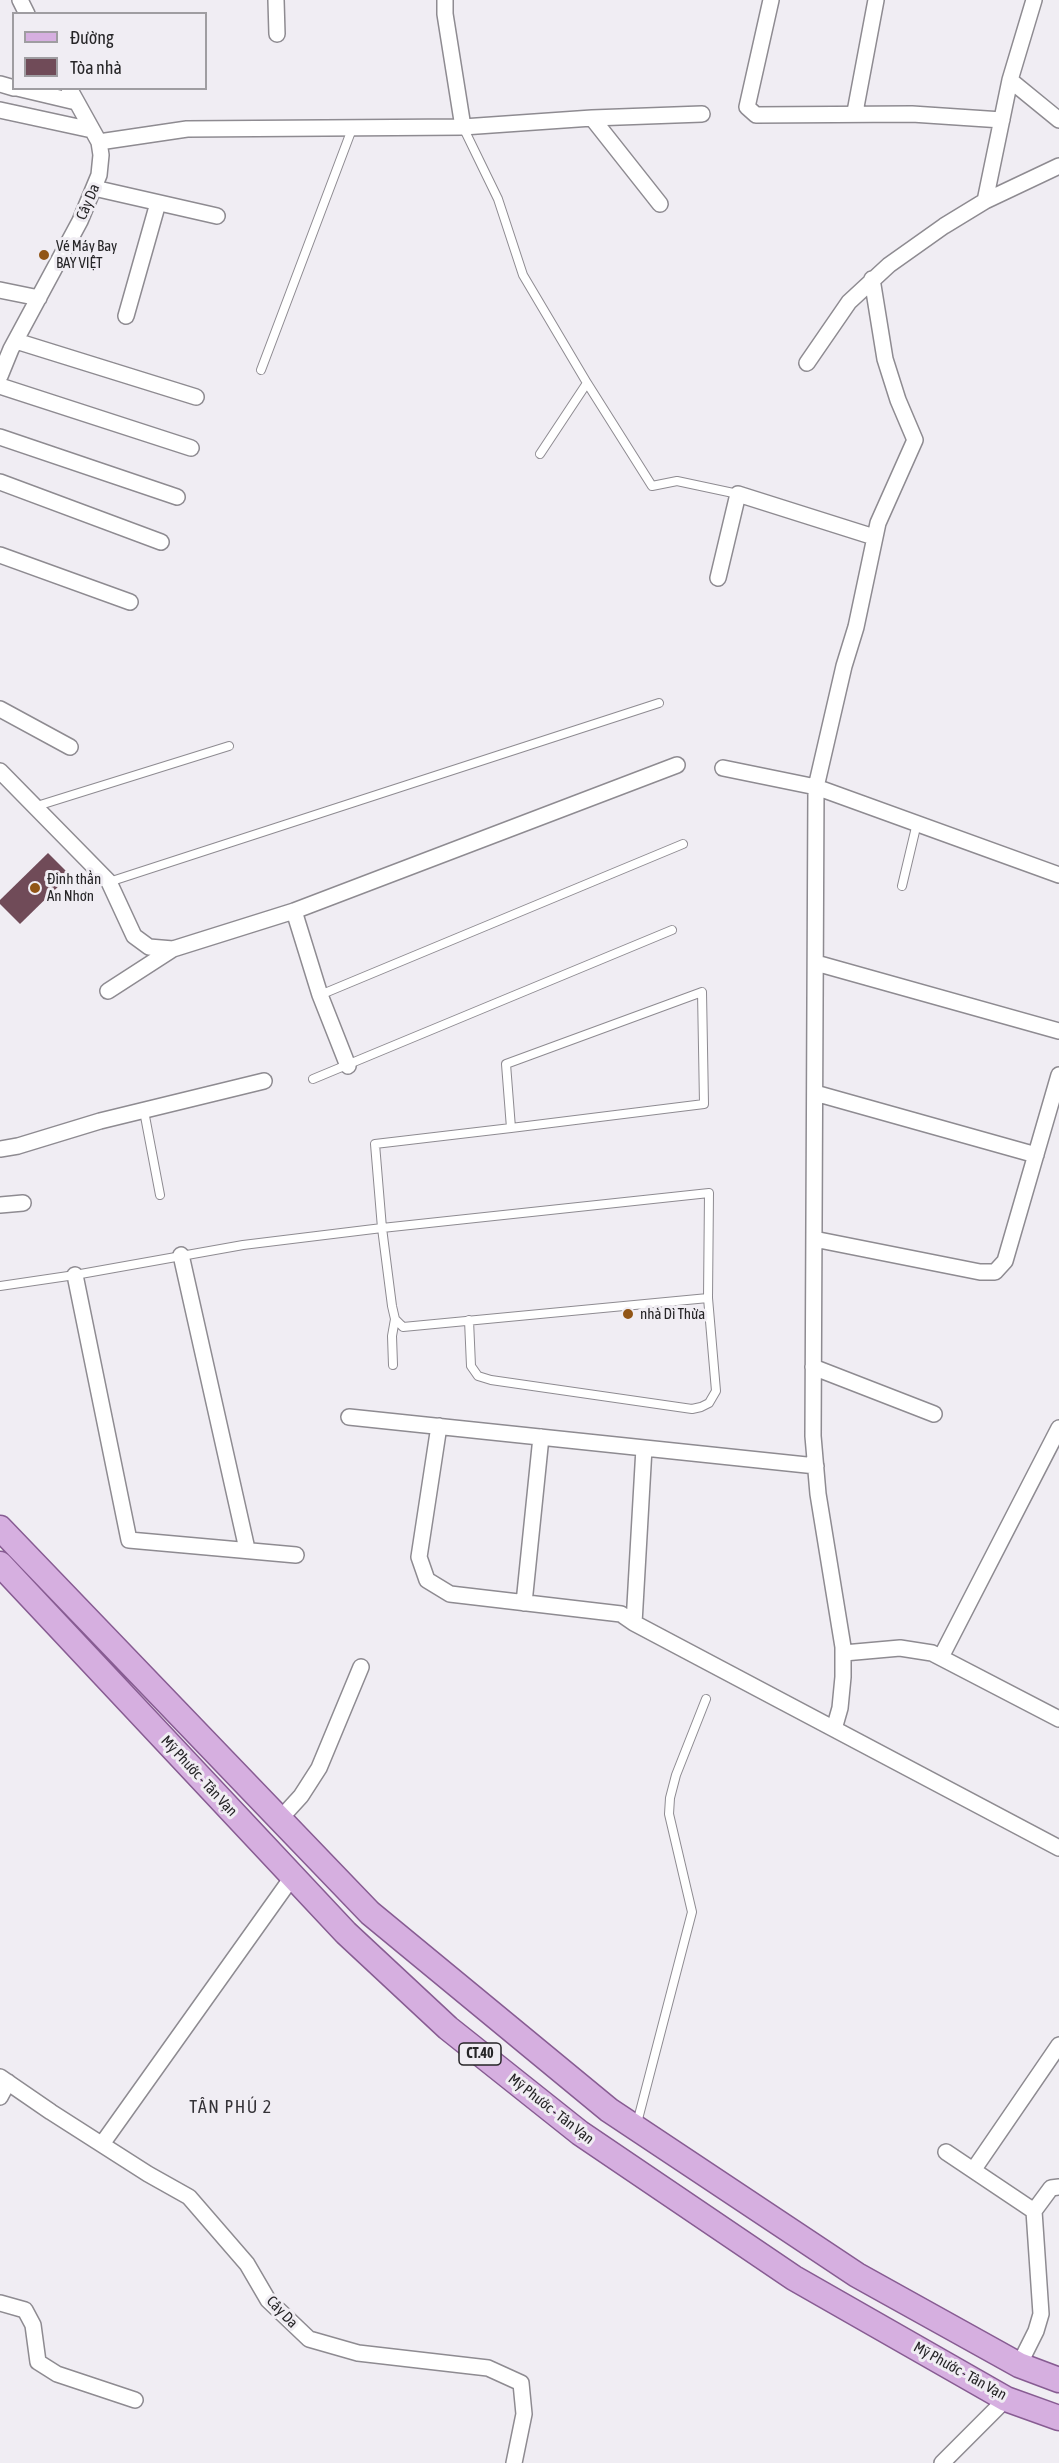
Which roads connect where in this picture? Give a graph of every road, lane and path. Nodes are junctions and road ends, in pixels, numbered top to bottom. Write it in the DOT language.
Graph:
graph roads {
  1 [pos="276,0"];
  2 [pos="445,0"];
  3 [pos="771,0"];
  4 [pos="876,0"];
  5 [pos="1034,0"];
  6 [pos="278,34"];
  7 [pos="1010,80"];
  8 [pos="32,90"];
  9 [pos="73,95"];
  10 [pos="0,110"];
  11 [pos="855,112"];
  12 [pos="702,114"];
  13 [pos="592,118"];
  14 [pos="1002,120"];
  15 [pos="1059,120"];
  16 [pos="463,127"];
  17 [pos="352,129"];
  18 [pos="95,136"];
  19 [pos="1059,166"];
  20 [pos="94,188"];
  21 [pos="985,201"];
  22 [pos="159,203"];
  23 [pos="660,204"];
  24 [pos="217,216"];
  25 [pos="872,279"];
  26 [pos="0,290"];
  27 [pos="39,298"];
  28 [pos="126,316"];
  29 [pos="16,341"];
  30 [pos="807,363"];
  31 [pos="261,370"];
  32 [pos="0,377"];
  33 [pos="587,383"];
  34 [pos="196,397"];
  35 [pos="0,437"];
  36 [pos="191,448"];
  37 [pos="540,454"];
  38 [pos="0,482"];
  39 [pos="738,494"];
  40 [pos="177,497"];
  41 [pos="874,537"];
  42 [pos="161,542"];
  43 [pos="0,555"];
  44 [pos="718,578"];
  45 [pos="130,602"];
  46 [pos="658,703"];
  47 [pos="0,709"];
  48 [pos="229,746"];
  49 [pos="70,747"];
  50 [pos="677,765"];
  51 [pos="723,768"];
  52 [pos="0,771"];
  53 [pos="816,787"];
  54 [pos="37,806"];
  55 [pos="916,823"];
  56 [pos="683,844"];
  57 [pos="1059,875"];
  58 [pos="109,882"];
  59 [pos="902,886"];
  60 [pos="294,910"];
  61 [pos="672,930"];
  62 [pos="173,949"];
  63 [pos="816,963"];
  64 [pos="108,991"];
  65 [pos="320,995"];
  66 [pos="1059,1031"];
  67 [pos="348,1066"];
  68 [pos="1059,1075"];
  69 [pos="313,1079"];
  70 [pos="264,1081"];
  71 [pos="815,1093"];
  72 [pos="144,1111"];
  73 [pos="512,1128"];
  74 [pos="0,1149"];
  75 [pos="1036,1155"];
  76 [pos="160,1195"];
  77 [pos="23,1203"];
  78 [pos="0,1205"];
  79 [pos="381,1228"];
  80 [pos="814,1239"];
  81 [pos="181,1255"];
  82 [pos="75,1275"];
  83 [pos="0,1286"];
  84 [pos="708,1298"];
  85 [pos="395,1319"];
  86 [pos="469,1320"];
  87 [pos="393,1365"];
  88 [pos="813,1367"];
  89 [pos="934,1413"];
  90 [pos="349,1417"];
  91 [pos="439,1426"];
  92 [pos="1059,1428"];
  93 [pos="540,1437"];
  94 [pos="644,1448"];
  95 [pos="816,1466"];
  96 [pos="0,1528"];
  97 [pos="247,1549"];
  98 [pos="296,1556"];
  99 [pos="0,1564"];
  100 [pos="524,1603"];
  101 [pos="634,1623"];
  102 [pos="844,1653"];
  103 [pos="941,1657"];
  104 [pos="361,1667"];
  105 [pos="706,1699"];
  106 [pos="1059,1719"];
  107 [pos="834,1729"];
  108 [pos="280,1819"];
  109 [pos="1059,1848"];
  110 [pos="293,1876"];
  111 [pos="1059,2045"];
  112 [pos="4,2080"];
  113 [pos="0,2097"];
  114 [pos="636,2128"];
  115 [pos="102,2145"];
  116 [pos="946,2152"];
  117 [pos="974,2169"];
  118 [pos="1059,2187"];
  119 [pos="1034,2211"];
  120 [pos="0,2302"];
  121 [pos="1019,2365"];
  122 [pos="1059,2380"];
  123 [pos="1006,2399"];
  124 [pos="135,2400"];
  125 [pos="1059,2418"];
  126 [pos="514,2463"];
  127 [pos="942,2463"];
  1 -- 6 [label="street"];
  2 -- 16 [label="street"];
  3 -- 11 [label="street"];
  4 -- 11 [label="street"];
  5 -- 7 [label="street"];
  7 -- 14 [label="street"];
  7 -- 15 [label="street"];
  8 -- 9 [label="street"];
  9 -- 18 [label="street, Cây Da"];
  10 -- 18 [label="street"];
  11 -- 14 [label="street"];
  12 -- 13 [label="street"];
  13 -- 16 [label="street"];
  13 -- 23 [label="street"];
  14 -- 21 [label="street"];
  16 -- 17 [label="street"];
  16 -- 33 [label="lane"];
  17 -- 18 [label="street"];
  17 -- 31 [label="lane"];
  18 -- 20 [label="street, Cây Da"];
  19 -- 21 [label="street"];
  20 -- 22 [label="street"];
  20 -- 27 [label="street, Cây Da"];
  21 -- 25 [label="street"];
  22 -- 24 [label="street"];
  22 -- 28 [label="street"];
  25 -- 30 [label="street"];
  25 -- 41 [label="street"];
  26 -- 27 [label="street"];
  27 -- 29 [label="street, Cây Da"];
  29 -- 32 [label="street, Cây Da"];
  29 -- 34 [label="street"];
  32 -- 36 [label="street"];
  33 -- 37 [label="lane"];
  33 -- 39 [label="lane"];
  35 -- 40 [label="street"];
  38 -- 42 [label="street"];
  39 -- 41 [label="street"];
  39 -- 44 [label="street"];
  41 -- 53 [label="street"];
  43 -- 45 [label="street"];
  46 -- 58 [label="lane"];
  47 -- 49 [label="street"];
  48 -- 54 [label="lane"];
  50 -- 60 [label="street"];
  51 -- 53 [label="street"];
  52 -- 54 [label="street"];
  53 -- 55 [label="street"];
  53 -- 63 [label="street"];
  54 -- 58 [label="street"];
  55 -- 57 [label="street"];
  55 -- 59 [label="lane"];
  56 -- 65 [label="lane"];
  58 -- 62 [label="street"];
  60 -- 62 [label="street"];
  60 -- 65 [label="street"];
  61 -- 67 [label="lane"];
  62 -- 64 [label="street"];
  63 -- 66 [label="street"];
  63 -- 71 [label="street"];
  65 -- 67 [label="street"];
  67 -- 69 [label="lane"];
  68 -- 75 [label="street"];
  70 -- 72 [label="street"];
  71 -- 75 [label="street"];
  71 -- 80 [label="street"];
  72 -- 74 [label="street"];
  72 -- 76 [label="lane"];
  73 -- 73 [label="lane"];
  73 -- 79 [label="lane"];
  75 -- 80 [label="street"];
  77 -- 78 [label="street"];
  79 -- 81 [label="lane"];
  79 -- 84 [label="lane"];
  79 -- 85 [label="lane"];
  80 -- 88 [label="street"];
  81 -- 82 [label="lane"];
  81 -- 97 [label="street"];
  82 -- 83 [label="lane"];
  82 -- 97 [label="street"];
  84 -- 86 [label="lane"];
  84 -- 86 [label="lane"];
  85 -- 86 [label="lane"];
  85 -- 87 [label="lane"];
  88 -- 89 [label="street"];
  88 -- 95 [label="street"];
  90 -- 91 [label="street"];
  91 -- 93 [label="street"];
  91 -- 100 [label="street"];
  92 -- 103 [label="street"];
  93 -- 94 [label="street"];
  93 -- 100 [label="street"];
  94 -- 95 [label="street"];
  94 -- 101 [label="street"];
  95 -- 102 [label="street"];
  96 -- 108 [label="main road, Mỹ Phước - Tân Vạn / CT.40"];
  97 -- 98 [label="street"];
  99 -- 110 [label="main road, Mỹ Phước - Tân Vạn / CT.40"];
  100 -- 101 [label="street"];
  101 -- 107 [label="street"];
  102 -- 103 [label="street"];
  102 -- 107 [label="street"];
  103 -- 106 [label="street"];
  104 -- 108 [label="street"];
  105 -- 114 [label="lane"];
  107 -- 109 [label="street"];
  108 -- 114 [label="main road, Mỹ Phước - Tân Vạn / CT.40"];
  110 -- 115 [label="street"];
  110 -- 123 [label="main road, Mỹ Phước - Tân Vạn / CT.40"];
  111 -- 117 [label="street"];
  112 -- 113 [label="street"];
  112 -- 115 [label="street, Cây Da"];
  114 -- 121 [label="main road, Mỹ Phước - Tân Vạn / CT.40"];
  115 -- 126 [label="street, Cây Da"];
  116 -- 117 [label="street"];
  117 -- 119 [label="street"];
  118 -- 119 [label="street"];
  119 -- 121 [label="street"];
  120 -- 124 [label="street"];
  121 -- 122 [label="main road, Mỹ Phước - Tân Vạn / CT.40"];
  123 -- 125 [label="main road, Mỹ Phước - Tân Vạn / CT.40"];
  123 -- 127 [label="street"];
}
